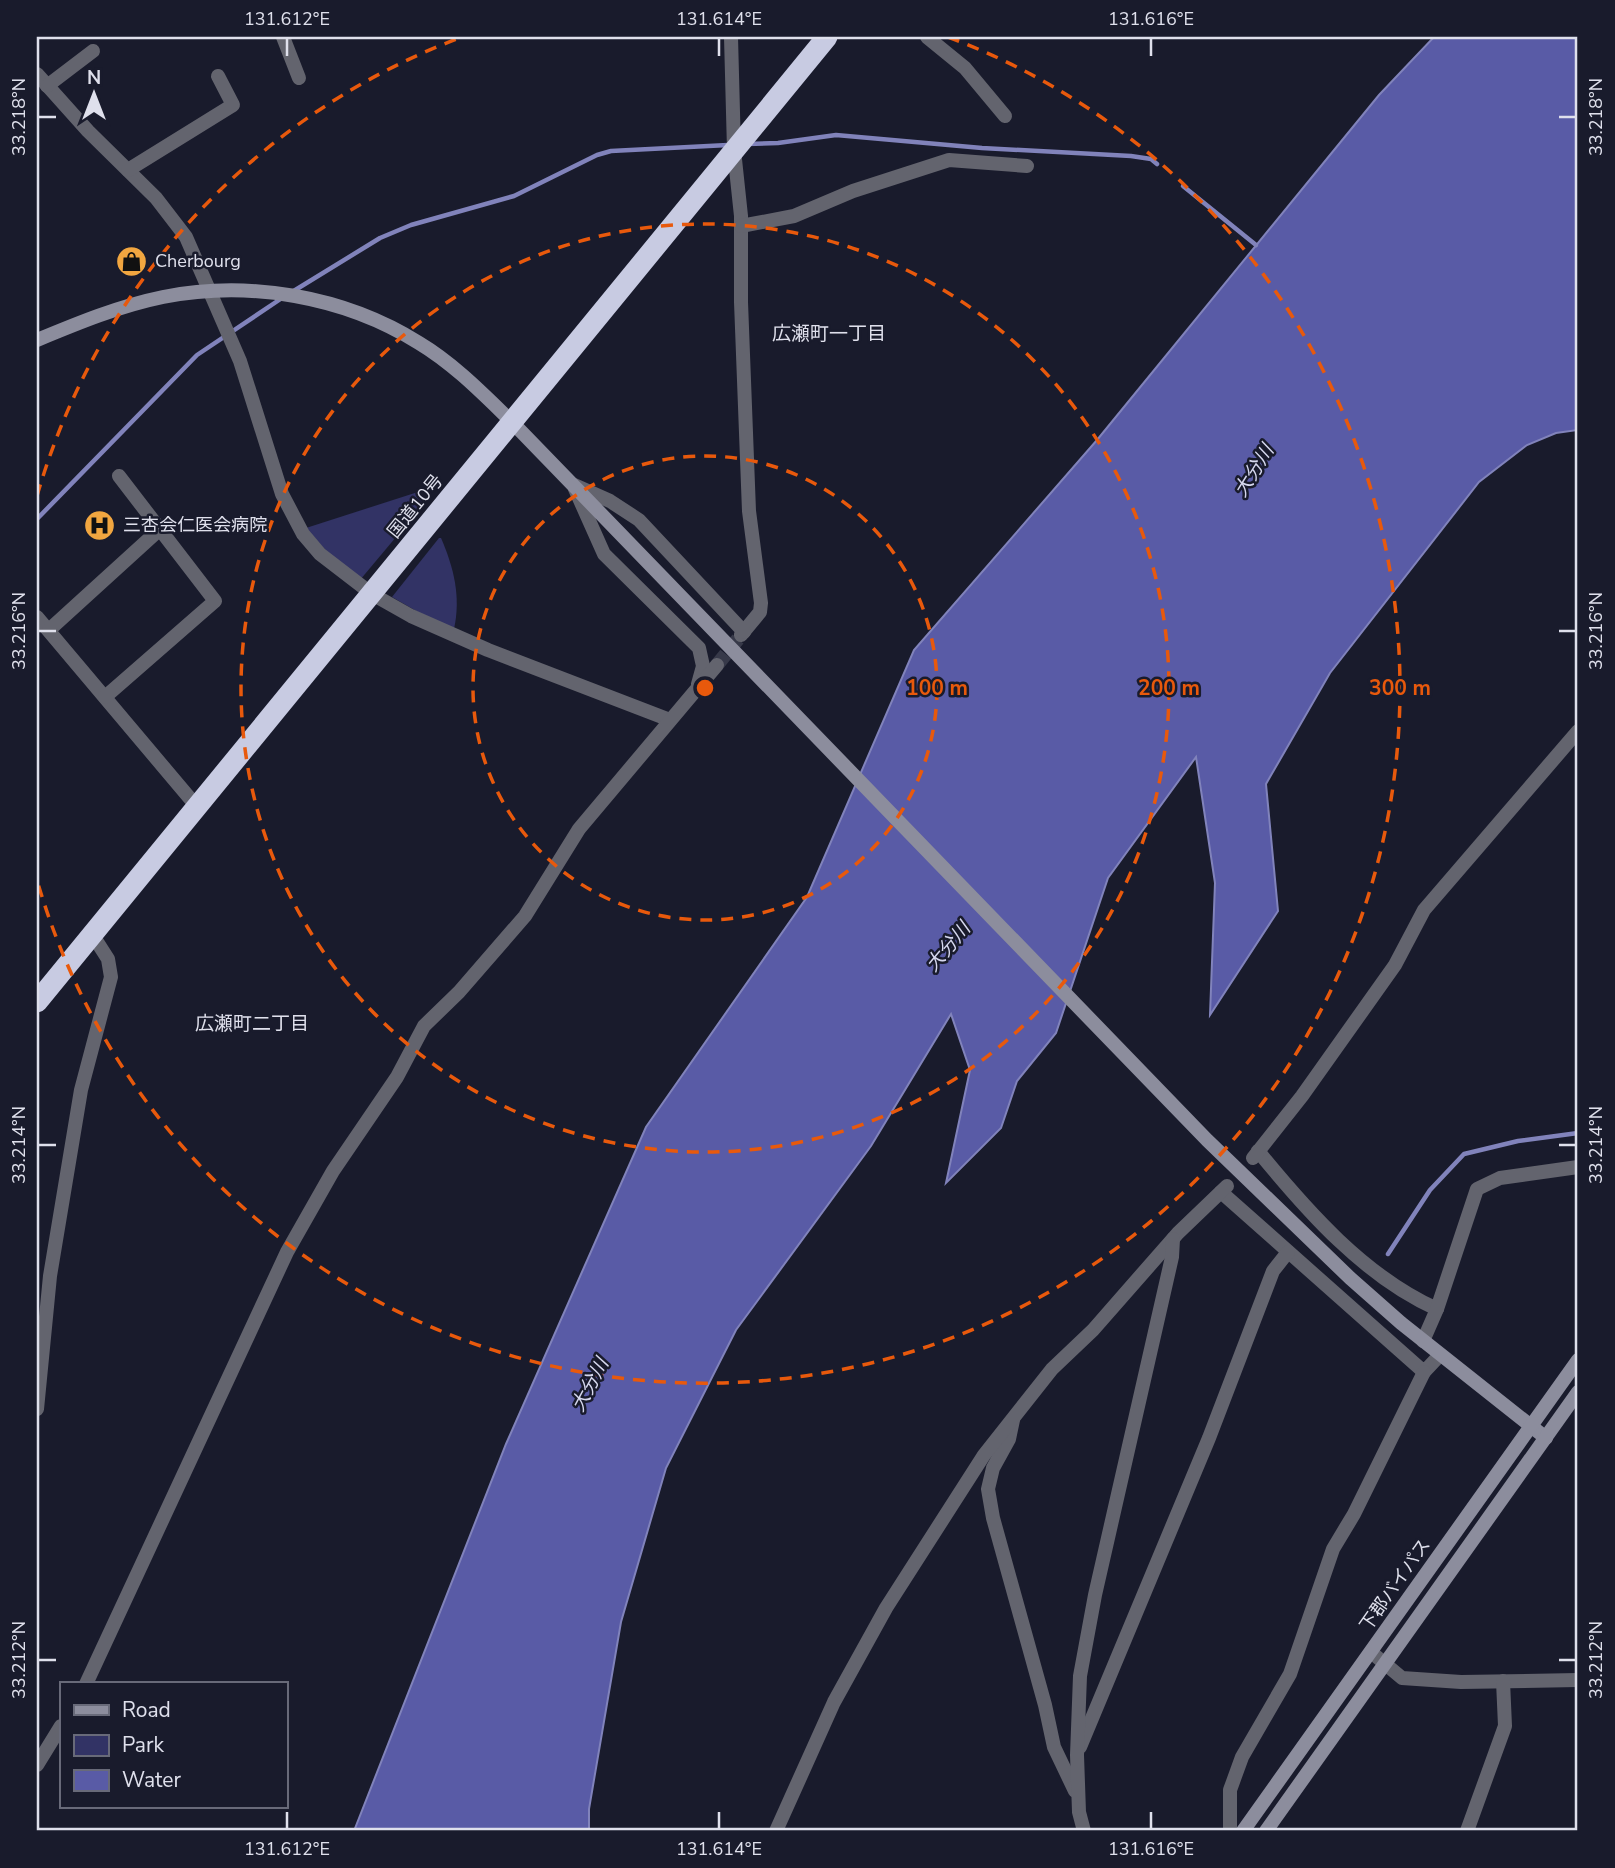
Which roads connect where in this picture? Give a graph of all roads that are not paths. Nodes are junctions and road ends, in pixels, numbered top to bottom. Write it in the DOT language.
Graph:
graph roads {
  1 [pos="283,37"];
  2 [pos="731,37"];
  3 [pos="827,37"];
  4 [pos="927,37"];
  5 [pos="93,51"];
  6 [pos="37,74"];
  7 [pos="218,76"];
  8 [pos="299,78"];
  9 [pos="47,86"];
  10 [pos="1005,116"];
  11 [pos="737,143"];
  12 [pos="1027,166"];
  13 [pos="128,170"];
  14 [pos="741,226"];
  15 [pos="208,292"];
  16 [pos="37,340"];
  17 [pos="512,422"];
  18 [pos="119,476"];
  19 [pos="573,484"];
  20 [pos="160,529"];
  21 [pos="372,594"];
  22 [pos="37,617"];
  23 [pos="48,630"];
  24 [pos="717,665"];
  25 [pos="694,691"];
  26 [pos="105,697"];
  27 [pos="670,720"];
  28 [pos="1578,732"];
  29 [pos="198,808"];
  30 [pos="92,934"];
  31 [pos="37,1002"];
  32 [pos="1578,1167"];
  33 [pos="1173,1239"];
  34 [pos="1288,1252"];
  35 [pos="1437,1309"];
  36 [pos="1423,1341"];
  37 [pos="1440,1355"];
  38 [pos="1578,1360"];
  39 [pos="1424,1372"];
  40 [pos="1578,1392"];
  41 [pos="37,1409"];
  42 [pos="1013,1415"];
  43 [pos="1531,1427"];
  44 [pos="1546,1438"];
  45 [pos="1371,1652"];
  46 [pos="1384,1665"];
  47 [pos="1578,1680"];
  48 [pos="1503,1681"];
  49 [pos="87,1682"];
  50 [pos="60,1728"];
  51 [pos="1077,1755"];
  52 [pos="37,1765"];
  53 [pos="1079,1798"];
  54 [pos="776,1831"];
  55 [pos="1084,1831"];
  56 [pos="1230,1831"];
  57 [pos="1243,1831"];
  58 [pos="1266,1831"];
  59 [pos="1467,1831"];
  1 -- 8 [label="street"];
  2 -- 11 [label="street"];
  3 -- 11 [label="highway, 国道10号"];
  4 -- 10 [label="street"];
  5 -- 9 [label="street"];
  6 -- 9 [label="street"];
  7 -- 13 [label="street"];
  9 -- 13 [label="street"];
  11 -- 14 [label="street"];
  11 -- 17 [label="highway, 国道10号"];
  12 -- 14 [label="street"];
  13 -- 15 [label="street"];
  14 -- 19 [label="street"];
  15 -- 16 [label="street"];
  15 -- 17 [label="street"];
  15 -- 21 [label="street"];
  17 -- 19 [label="street"];
  17 -- 21 [label="highway, 国道10号"];
  18 -- 20 [label="street"];
  19 -- 25 [label="street"];
  19 -- 36 [label="street"];
  20 -- 23 [label="street"];
  20 -- 26 [label="street"];
  21 -- 27 [label="street"];
  21 -- 29 [label="highway, 国道10号"];
  22 -- 23 [label="street"];
  23 -- 26 [label="street"];
  24 -- 25 [label="street"];
  25 -- 27 [label="street"];
  26 -- 29 [label="street"];
  27 -- 49 [label="street"];
  28 -- 35 [label="street"];
  29 -- 30 [label="highway, 国道10号"];
  30 -- 31 [label="highway, 国道10号"];
  30 -- 41 [label="street"];
  32 -- 35 [label="street"];
  33 -- 34 [label="street"];
  33 -- 42 [label="street"];
  33 -- 51 [label="street"];
  34 -- 39 [label="street"];
  34 -- 51 [label="street"];
  35 -- 36 [label="street"];
  36 -- 37 [label="street"];
  37 -- 39 [label="street"];
  37 -- 43 [label="street"];
  38 -- 43 [label="street, 下郡バイパス"];
  39 -- 56 [label="street"];
  40 -- 44 [label="street"];
  42 -- 53 [label="street"];
  42 -- 54 [label="street"];
  43 -- 44 [label="street"];
  43 -- 45 [label="street, 下郡バイパス"];
  44 -- 46 [label="street"];
  45 -- 46 [label="street"];
  45 -- 57 [label="street, 下郡バイパス"];
  46 -- 48 [label="street"];
  46 -- 58 [label="street"];
  47 -- 48 [label="street"];
  48 -- 59 [label="street"];
  50 -- 52 [label="street"];
  51 -- 53 [label="street"];
  53 -- 55 [label="street"];
}
